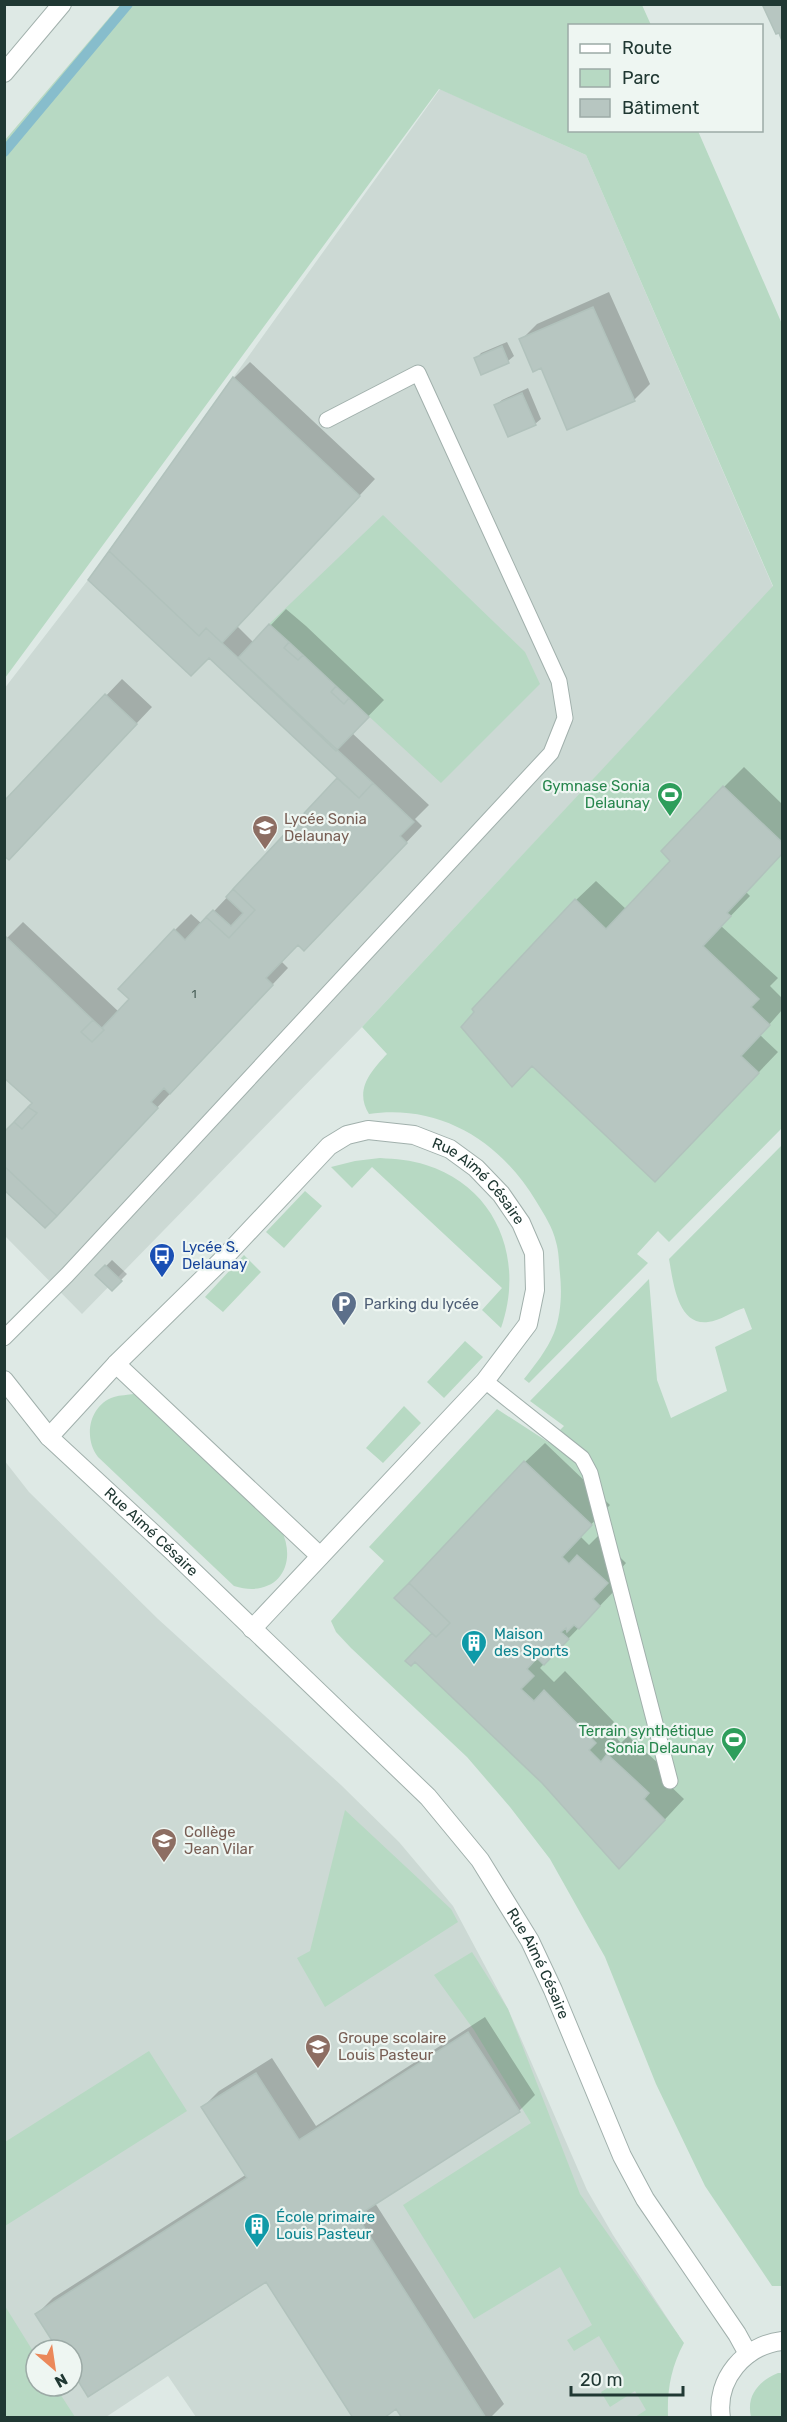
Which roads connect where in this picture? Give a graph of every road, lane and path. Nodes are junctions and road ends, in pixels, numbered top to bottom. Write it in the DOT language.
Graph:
graph roads {
  1 [pos="62,4"];
  2 [pos="4,73"];
  3 [pos="327,420"];
  4 [pos="4,1338"];
  5 [pos="116,1364"];
  6 [pos="4,1380"];
  7 [pos="485,1381"];
  8 [pos="48,1437"];
  9 [pos="321,1556"];
  10 [pos="252,1629"];
  11 [pos="670,1781"];
  12 [pos="783,2341"];
  13 [pos="748,2354"];
  14 [pos="721,2418"];
  1 -- 2 [label="street"];
  3 -- 4 [label="lane"];
  5 -- 7 [label="street, Rue Aimé Césaire"];
  5 -- 8 [label="street, Rue Aimé Césaire"];
  5 -- 9 [label="street"];
  6 -- 8 [label="street, Rue Aimé Césaire"];
  7 -- 9 [label="street, Rue Aimé Césaire"];
  7 -- 11 [label="lane"];
  8 -- 10 [label="street, Rue Aimé Césaire"];
  9 -- 10 [label="street, Rue Aimé Césaire"];
  10 -- 13 [label="street, Rue Aimé Césaire"];
  12 -- 13 [label="street"];
  13 -- 14 [label="street"];
}
